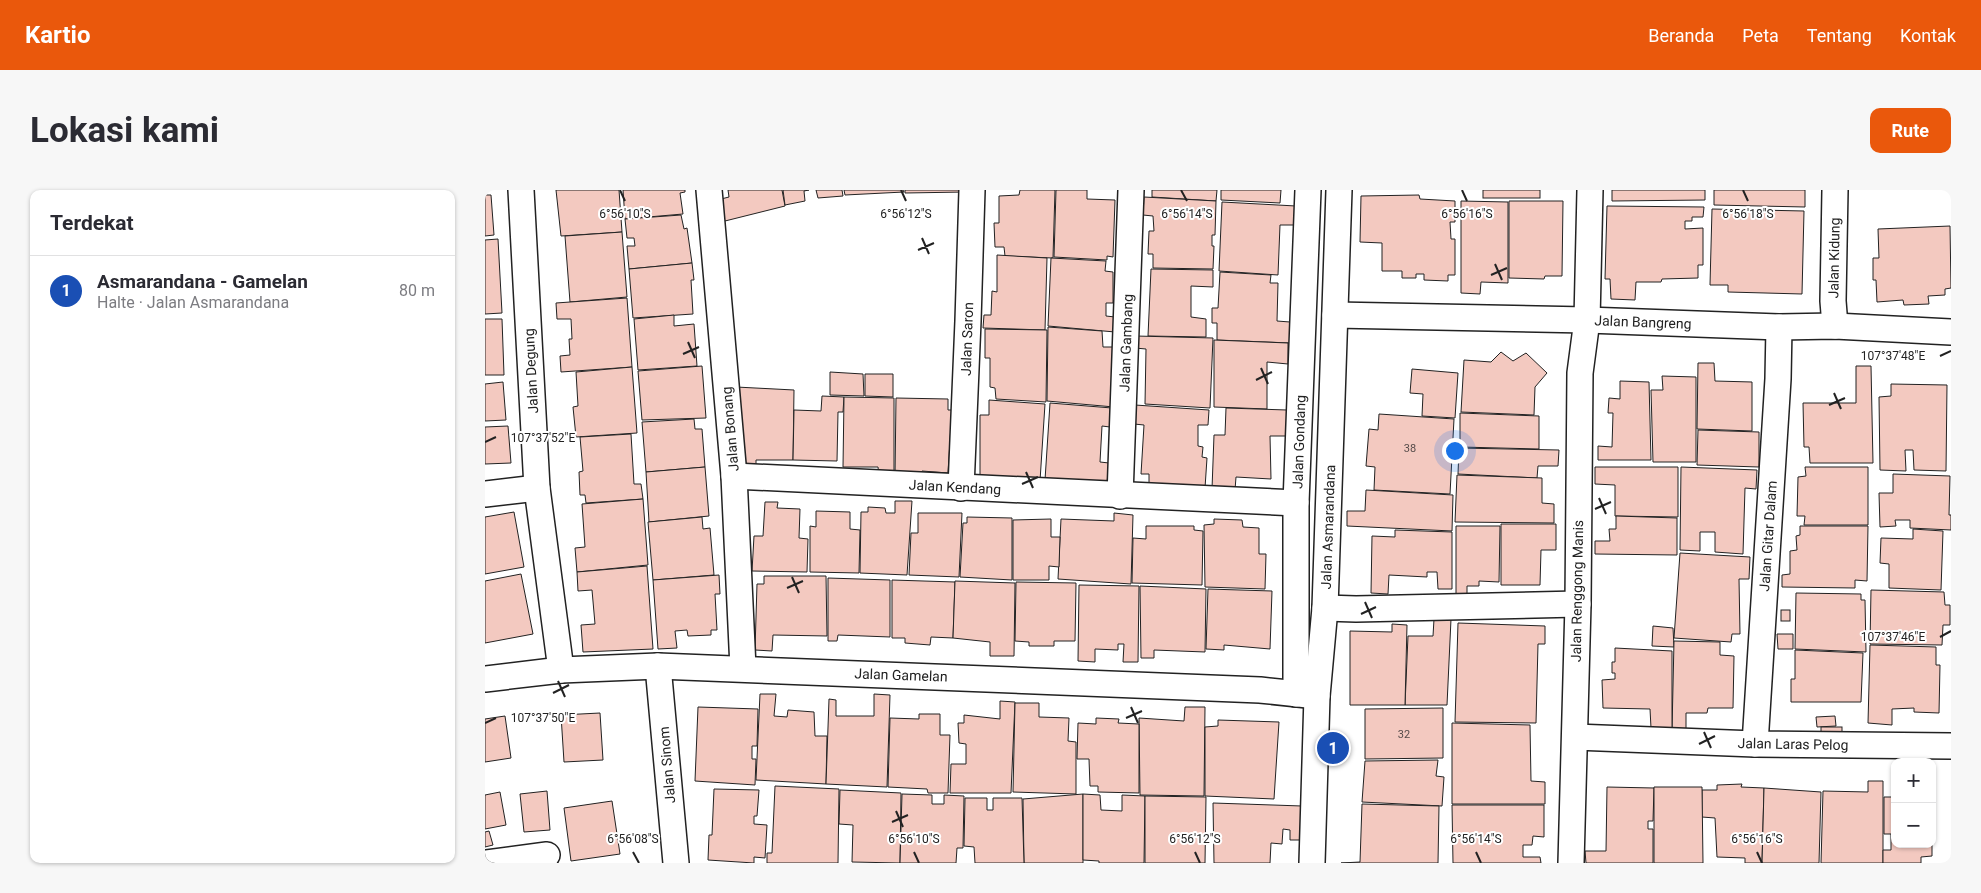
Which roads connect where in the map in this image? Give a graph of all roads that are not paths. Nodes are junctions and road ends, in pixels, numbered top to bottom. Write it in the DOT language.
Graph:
graph roads {
  1 [pos="521,190"];
  2 [pos="709,190"];
  3 [pos="972,190"];
  4 [pos="1131,190"];
  5 [pos="1308,190"];
  6 [pos="1339,190"];
  7 [pos="1590,190"];
  8 [pos="1835,190"];
  9 [pos="1335,314"];
  10 [pos="1587,320"];
  11 [pos="1835,326"];
  12 [pos="1779,328"];
  13 [pos="1951,332"];
  14 [pos="734,476"];
  15 [pos="537,488"];
  16 [pos="961,488"];
  17 [pos="485,494"];
  18 [pos="1120,496"];
  19 [pos="1296,503"];
  20 [pos="1578,604"];
  21 [pos="1325,608"];
  22 [pos="658,666"];
  23 [pos="743,668"];
  24 [pos="561,670"];
  25 [pos="485,679"];
  26 [pos="1307,695"];
  27 [pos="1575,737"];
  28 [pos="1755,744"];
  29 [pos="1951,746"];
  30 [pos="547,855"];
  31 [pos="487,863"];
  32 [pos="493,863"];
  33 [pos="676,863"];
  34 [pos="1311,863"];
  35 [pos="1571,863"];
  1 -- 15 [label="street, Jalan Degung"];
  2 -- 14 [label="street, Jalan Bonang"];
  3 -- 16 [label="street, Jalan Saron"];
  4 -- 18 [label="street, Jalan Gambang"];
  5 -- 19 [label="street, Jalan Gondang"];
  6 -- 9 [label="street, Jalan Asmarandana"];
  7 -- 10 [label="street, Jalan Renggong Manis"];
  8 -- 11 [label="street, Jalan Kidung"];
  9 -- 10 [label="street, Jalan Bangreng"];
  9 -- 21 [label="street, Jalan Asmarandana"];
  10 -- 12 [label="street, Jalan Bangreng"];
  10 -- 20 [label="street, Jalan Renggong Manis"];
  11 -- 12 [label="street, Jalan Bangreng"];
  11 -- 13 [label="street, Jalan Bangreng"];
  12 -- 28 [label="street, Jalan Gitar Dalam"];
  14 -- 16 [label="street, Jalan Kendang"];
  14 -- 23 [label="street, Jalan Bonang"];
  15 -- 17 [label="street"];
  15 -- 24 [label="street, Jalan Degung"];
  16 -- 18 [label="street, Jalan Kendang"];
  18 -- 19 [label="street, Jalan Kendang"];
  19 -- 26 [label="street, Jalan Gondang"];
  20 -- 21 [label="street"];
  20 -- 27 [label="street, Jalan Renggong Manis"];
  21 -- 26 [label="street, Jalan Asmarandana"];
  22 -- 23 [label="street, Jalan Gamelan"];
  22 -- 24 [label="street, Jalan Gamelan"];
  22 -- 33 [label="street, Jalan Sinom"];
  23 -- 26 [label="street, Jalan Gamelan"];
  24 -- 25 [label="street, Jalan Gamelan"];
  26 -- 34 [label="street, Jalan Asmarandana"];
  27 -- 28 [label="street, Jalan Laras Pelog"];
  27 -- 35 [label="street, Jalan Renggong Manis"];
  28 -- 29 [label="street, Jalan Laras Pelog"];
  30 -- 32 [label="street"];
  31 -- 32 [label="street"];
}
